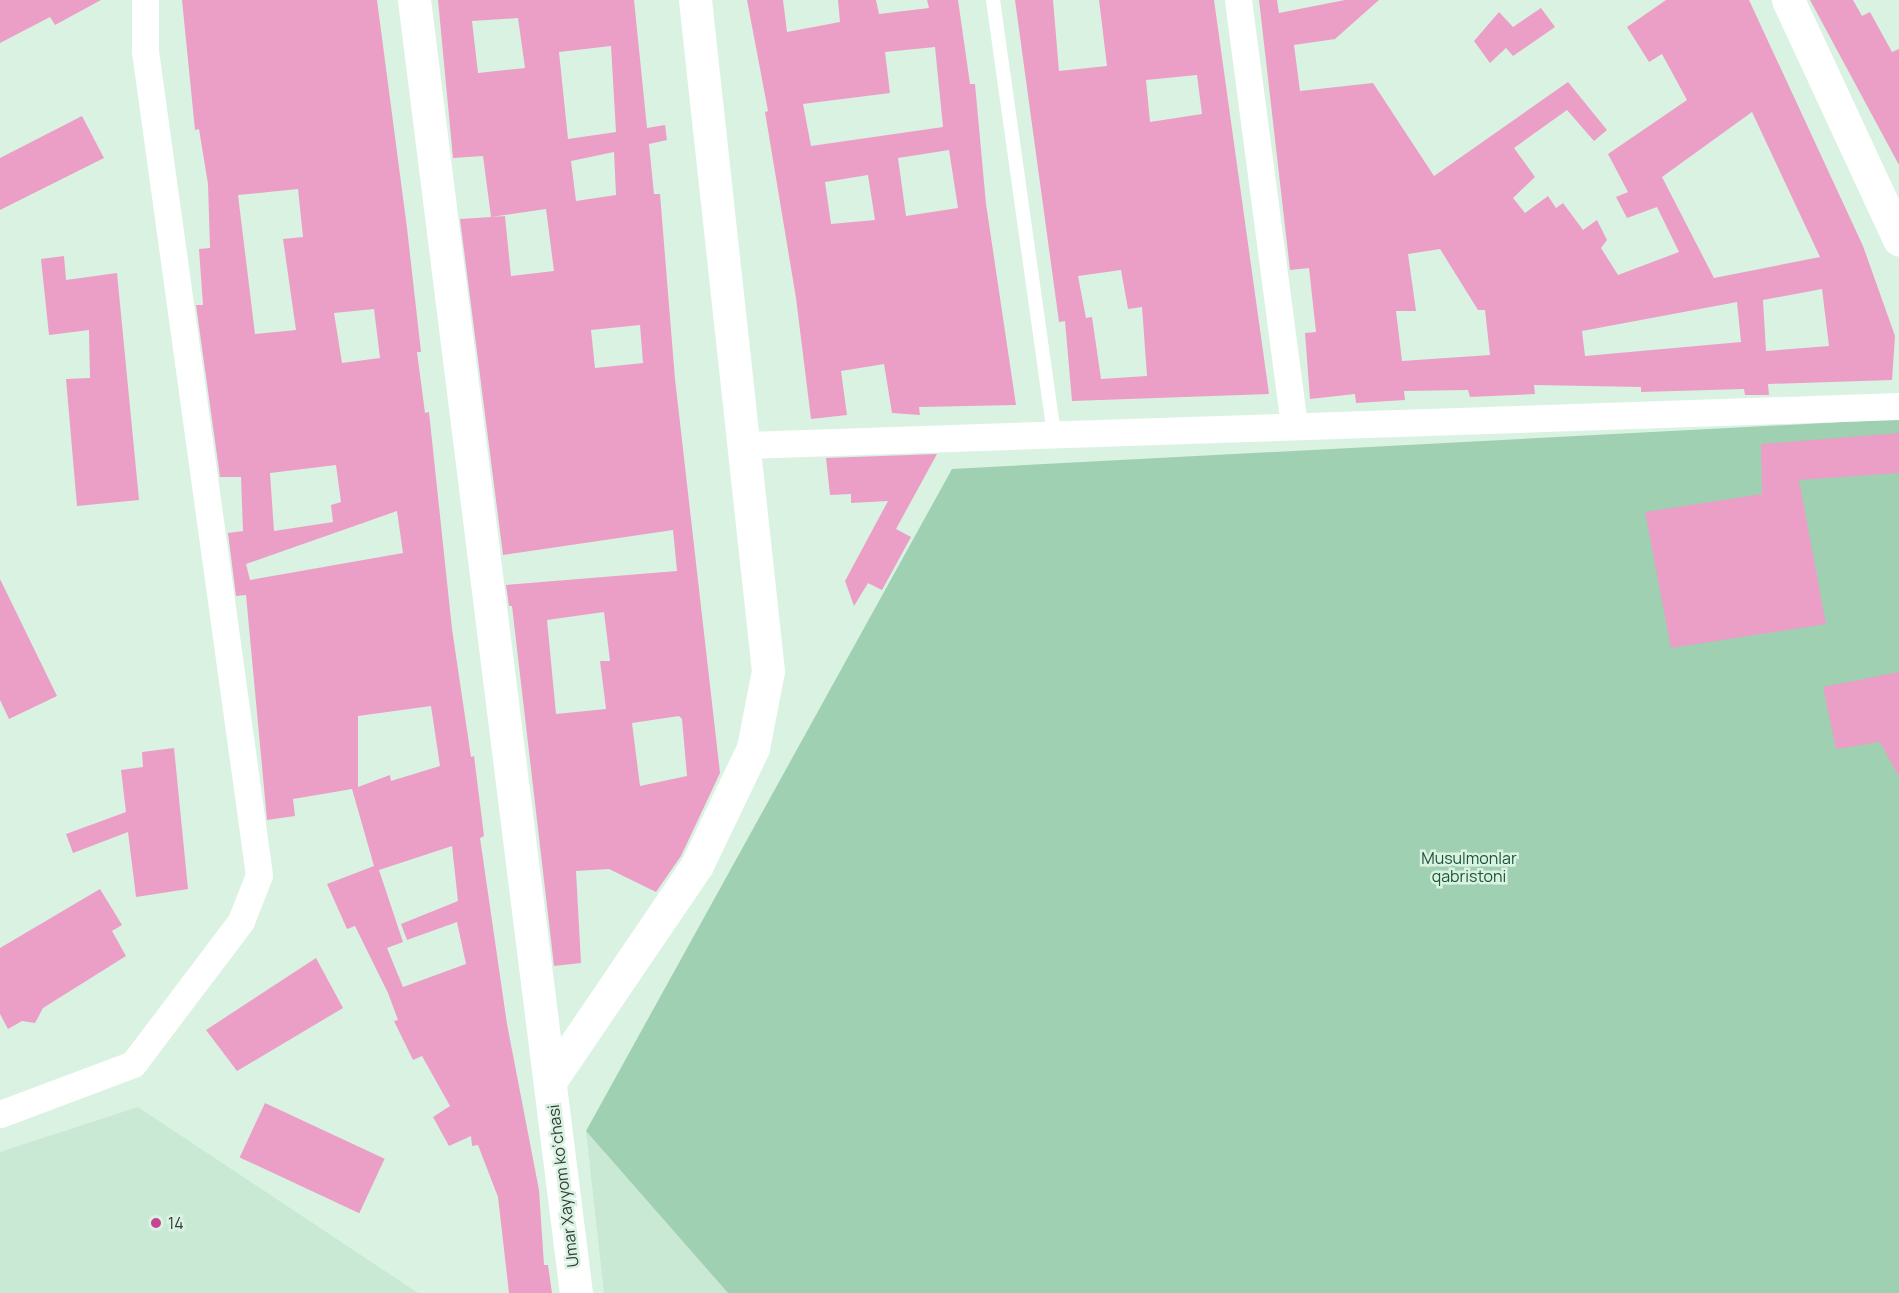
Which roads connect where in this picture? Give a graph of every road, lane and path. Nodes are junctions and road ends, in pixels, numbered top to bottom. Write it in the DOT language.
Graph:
graph roads {
  1 [pos="145,0"];
  2 [pos="414,0"];
  3 [pos="695,0"];
  4 [pos="993,0"];
  5 [pos="1238,0"];
  6 [pos="1788,0"];
  7 [pos="1899,238"];
  8 [pos="1899,406"];
  9 [pos="1294,425"];
  10 [pos="1054,434"];
  11 [pos="744,445"];
  12 [pos="551,1080"];
  13 [pos="0,1114"];
  14 [pos="576,1293"];
  1 -- 13 [label="street"];
  2 -- 12 [label="street, Umar Xayyom ko‘chasi"];
  3 -- 11 [label="street"];
  4 -- 10 [label="lane"];
  5 -- 9 [label="street"];
  6 -- 7 [label="street"];
  8 -- 9 [label="street"];
  9 -- 10 [label="street"];
  10 -- 11 [label="street"];
  11 -- 12 [label="street"];
  12 -- 14 [label="street, Umar Xayyom ko‘chasi"];
}
